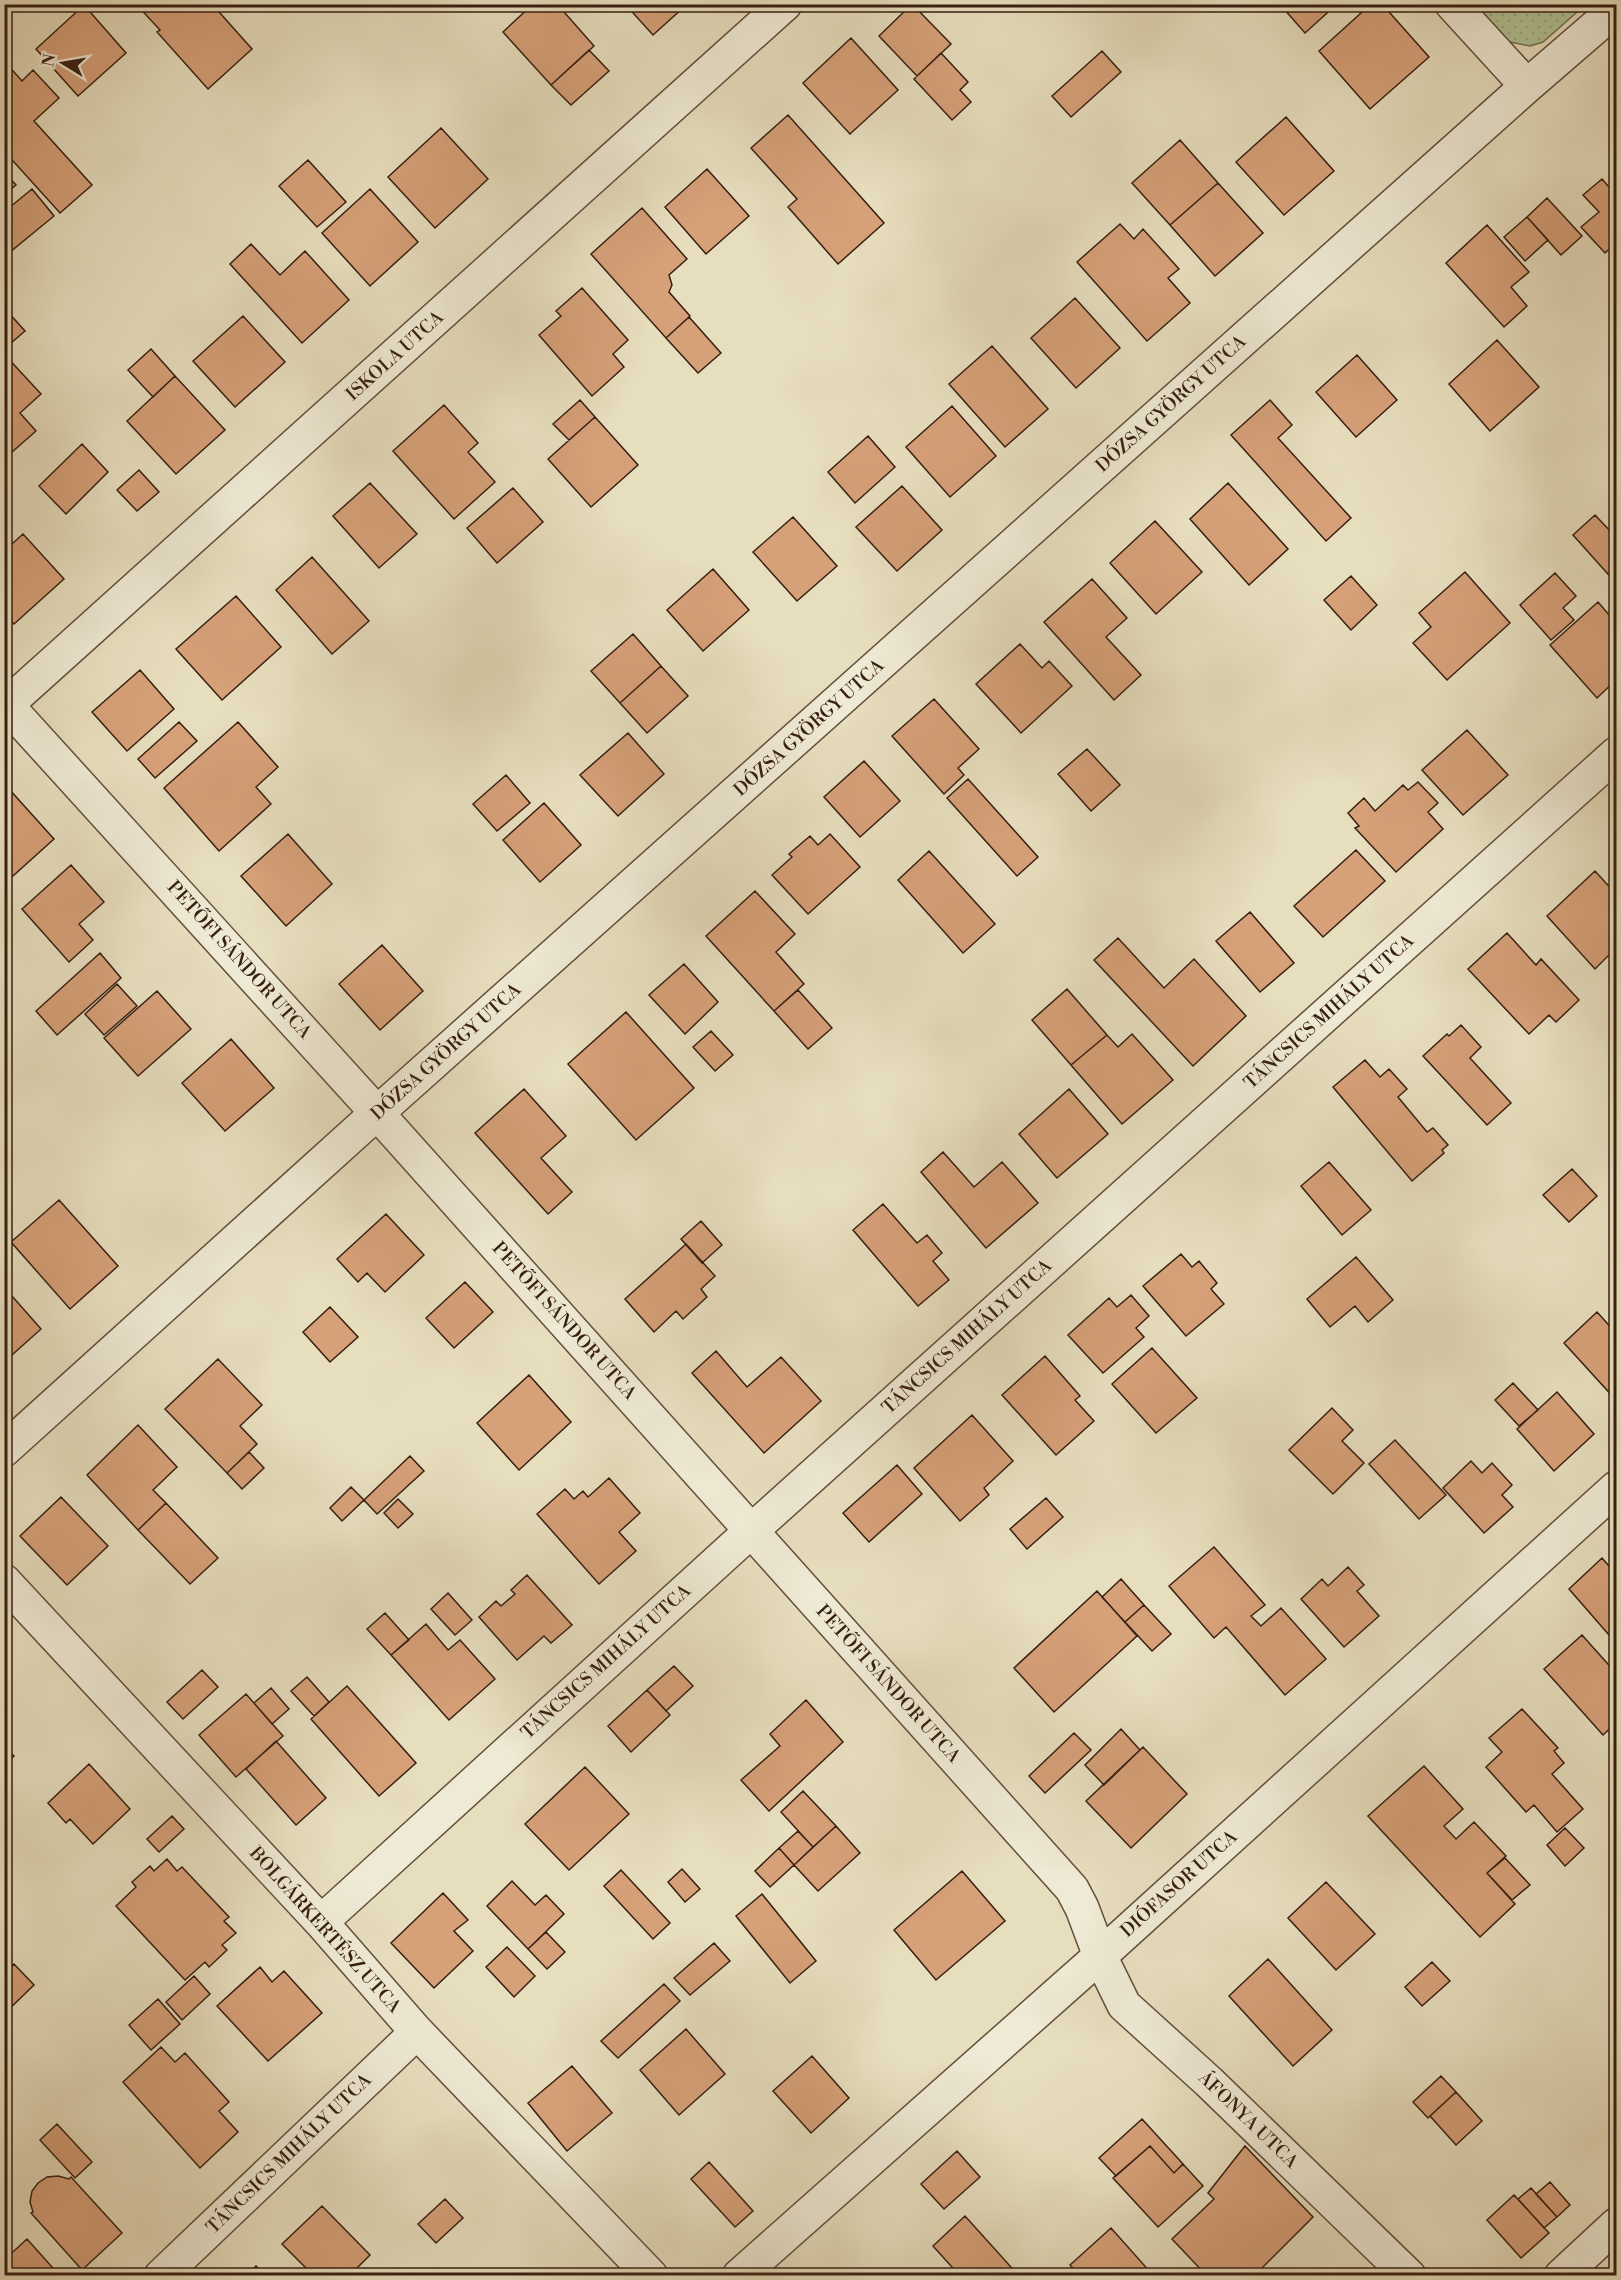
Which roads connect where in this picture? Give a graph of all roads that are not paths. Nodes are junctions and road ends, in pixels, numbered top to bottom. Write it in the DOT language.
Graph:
graph roads {
  1 [pos="785,4"];
  2 [pos="1452,4"];
  3 [pos="1617,9"];
  4 [pos="1527,86"];
  5 [pos="5,705"];
  6 [pos="1617,754"];
  7 [pos="377,1113"];
  8 [pos="4,1450"];
  9 [pos="1617,1488"];
  10 [pos="751,1531"];
  11 [pos="4,1581"];
  12 [pos="321,1922"];
  13 [pos="1100,1956"];
  14 [pos="417,2032"];
  15 [pos="1617,2225"];
  16 [pos="161,2276"];
  17 [pos="651,2276"];
  18 [pos="739,2276"];
  19 [pos="1409,2276"];
  20 [pos="1561,2276"];
  1 -- 5 [label="street, ISKOLA UTCA"];
  2 -- 4 [label="street"];
  3 -- 4 [label="street, DÓZSA GYÖRGY UTCA"];
  4 -- 7 [label="street, DÓZSA GYÖRGY UTCA"];
  5 -- 7 [label="street, PETŐFI SÁNDOR UTCA"];
  6 -- 10 [label="street, TÁNCSICS MIHÁLY UTCA"];
  7 -- 8 [label="street, DÓZSA GYÖRGY UTCA"];
  7 -- 10 [label="street, PETŐFI SÁNDOR UTCA"];
  9 -- 13 [label="street, DIÓFASOR UTCA"];
  10 -- 12 [label="street, TÁNCSICS MIHÁLY UTCA"];
  10 -- 13 [label="street, PETŐFI SÁNDOR UTCA"];
  11 -- 12 [label="street, BOLGÁRKERTÉSZ UTCA"];
  12 -- 14 [label="street, BOLGÁRKERTÉSZ UTCA"];
  13 -- 18 [label="street, DIÓFASOR UTCA"];
  13 -- 19 [label="street, ÁFONYA UTCA"];
  14 -- 16 [label="street, TÁNCSICS MIHÁLY UTCA"];
  14 -- 17 [label="street, BOLGÁRKERTÉSZ UTCA"];
  15 -- 20 [label="street"];
}
